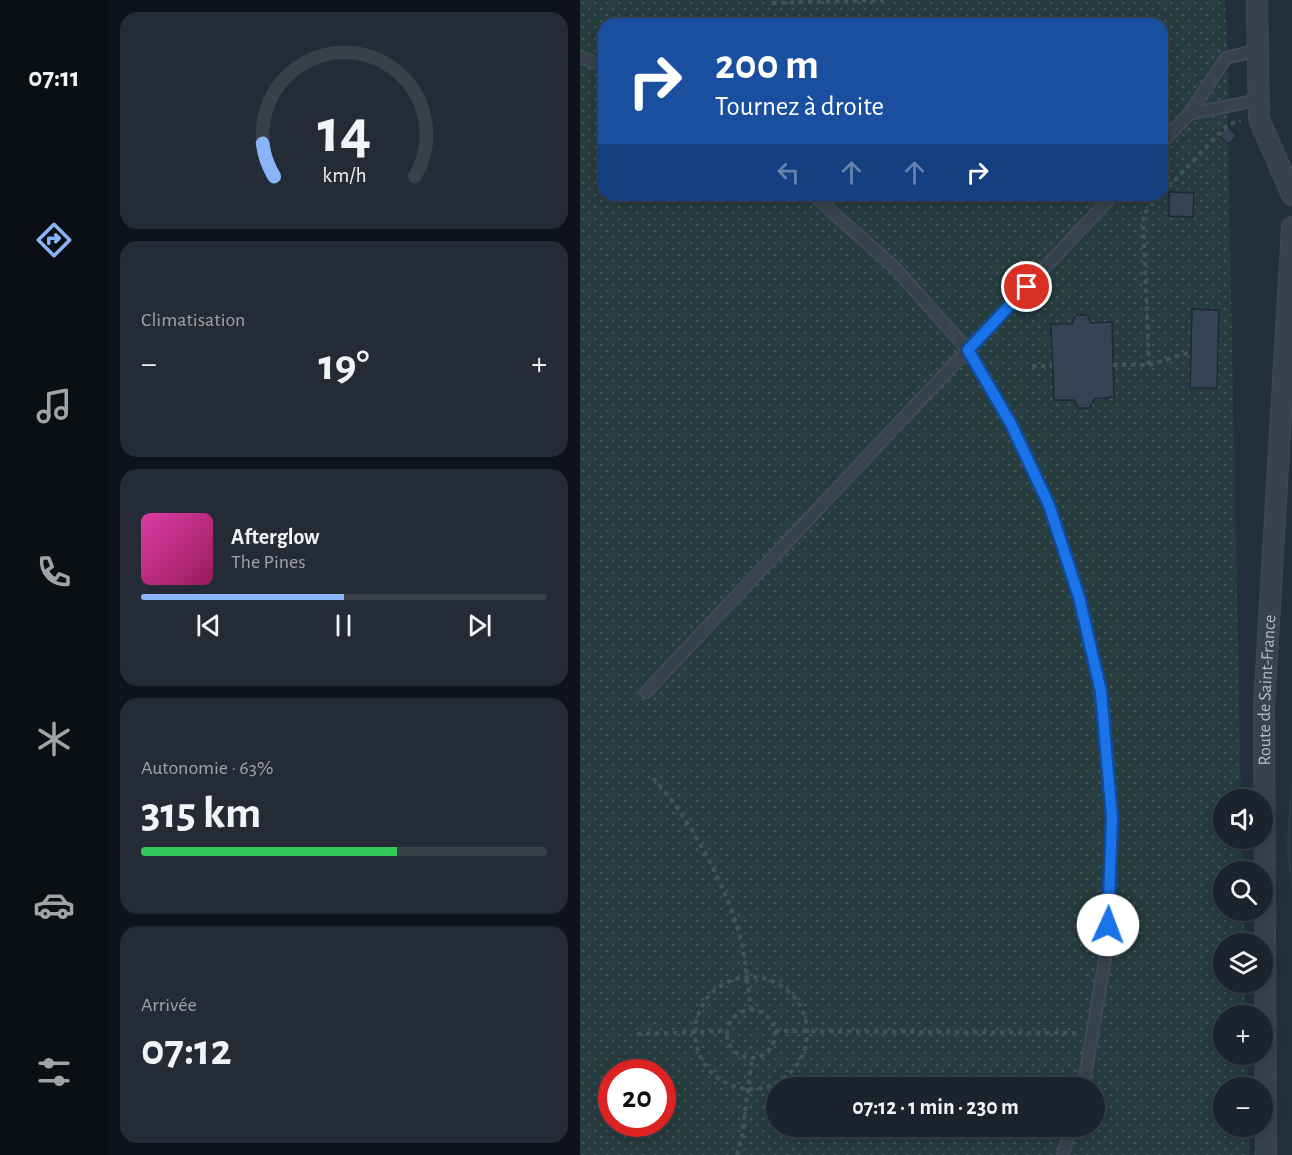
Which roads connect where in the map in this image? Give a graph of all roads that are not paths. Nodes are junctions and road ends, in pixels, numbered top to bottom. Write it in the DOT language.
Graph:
graph roads {
  1 [pos="1257,0"];
  2 [pos="1257,50"];
  3 [pos="580,57"];
  4 [pos="598,64"];
  5 [pos="1258,109"];
  6 [pos="1189,114"];
  7 [pos="1168,137"];
  8 [pos="1291,195"];
  9 [pos="820,201"];
  10 [pos="1107,201"];
  11 [pos="1291,227"];
  12 [pos="968,350"];
  13 [pos="646,692"];
  14 [pos="1085,1077"];
  15 [pos="1068,1137"];
  16 [pos="1063,1155"];
  17 [pos="1266,1155"];
  1 -- 2 [label="street"];
  2 -- 5 [label="street"];
  2 -- 6 [label="lane"];
  3 -- 4 [label="lane"];
  5 -- 6 [label="lane"];
  5 -- 8 [label="street"];
  6 -- 7 [label="lane"];
  9 -- 12 [label="lane"];
  10 -- 12 [label="lane"];
  11 -- 17 [label="street, Route de Saint-France"];
  12 -- 13 [label="lane"];
  12 -- 14 [label="lane"];
  15 -- 16 [label="lane"];
}
